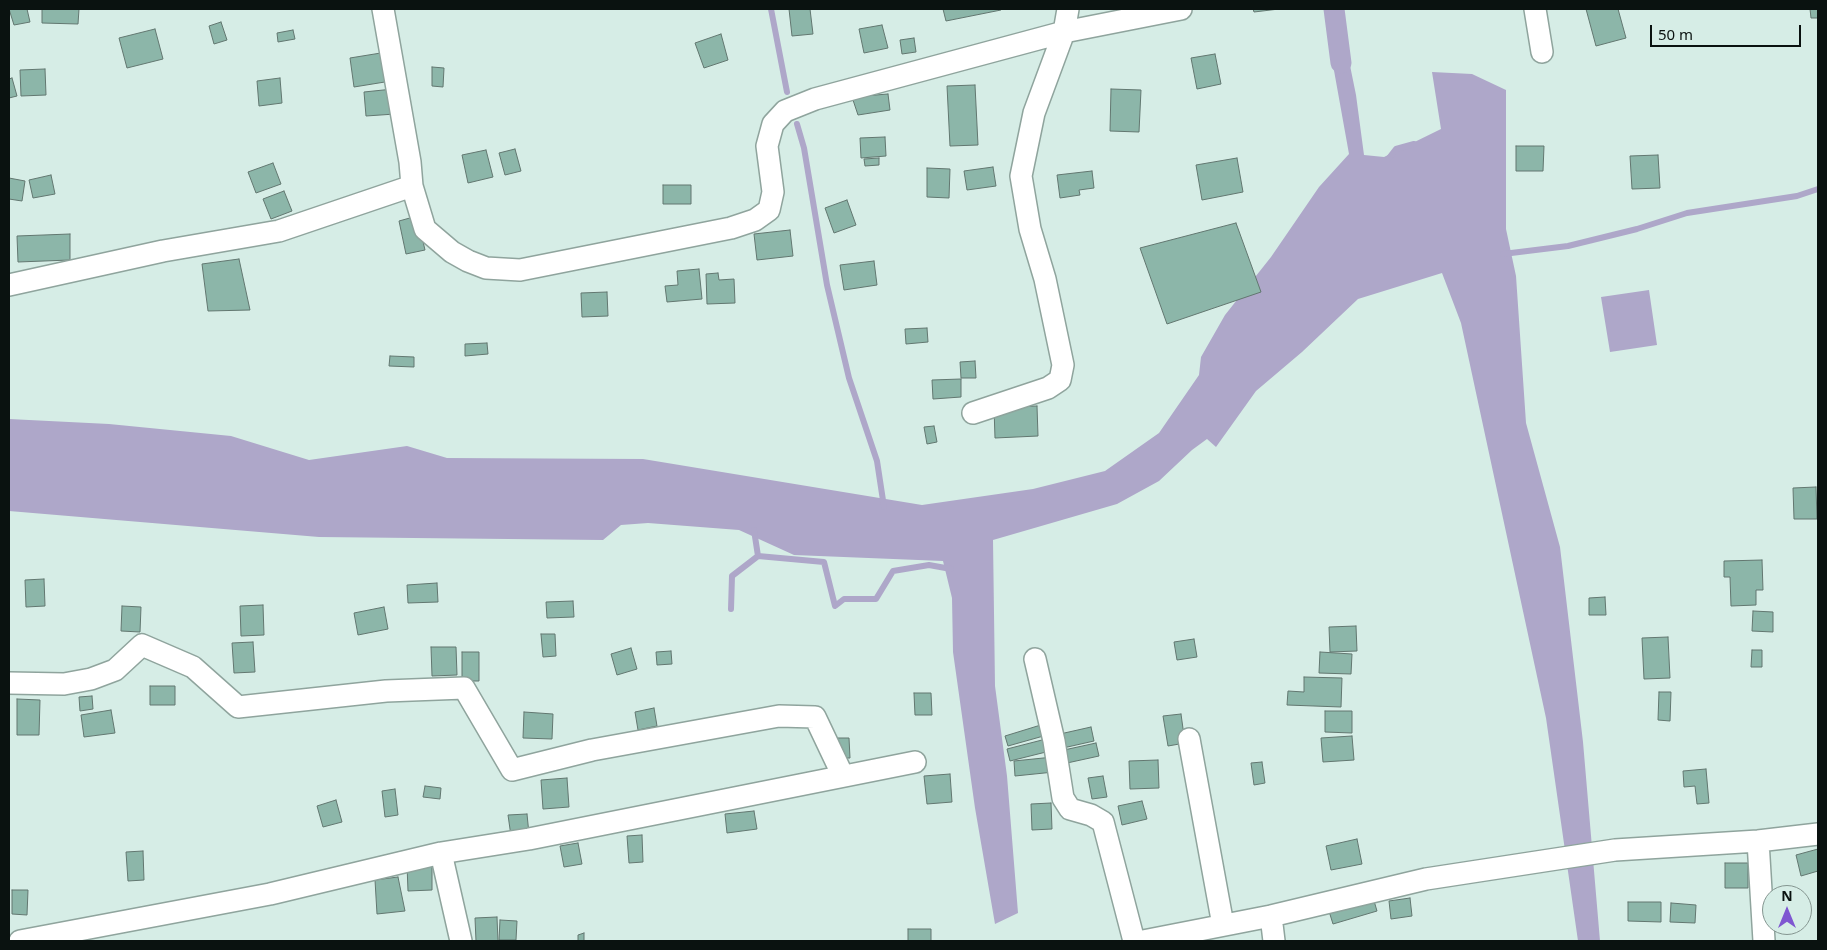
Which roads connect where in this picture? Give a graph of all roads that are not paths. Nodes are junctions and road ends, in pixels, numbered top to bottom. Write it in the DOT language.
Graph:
graph roads {
  1 [pos="383,9"];
  2 [pos="1068,9"];
  3 [pos="1181,9"];
  4 [pos="1535,9"];
  5 [pos="1064,32"];
  6 [pos="1542,52"];
  7 [pos="412,186"];
  8 [pos="9,285"];
  9 [pos="973,413"];
  10 [pos="1035,659"];
  11 [pos="9,683"];
  12 [pos="1189,739"];
  13 [pos="915,762"];
  14 [pos="843,776"];
  15 [pos="1818,834"];
  16 [pos="1758,841"];
  17 [pos="441,853"];
  18 [pos="1271,916"];
  19 [pos="1223,925"];
  20 [pos="20,941"];
  21 [pos="461,941"];
  22 [pos="1134,941"];
  23 [pos="1143,941"];
  24 [pos="1274,941"];
  25 [pos="1764,941"];
  1 -- 7 [label="street"];
  2 -- 5 [label="street"];
  3 -- 5 [label="street"];
  4 -- 6 [label="street"];
  5 -- 7 [label="street"];
  5 -- 9 [label="street"];
  7 -- 8 [label="street"];
  10 -- 22 [label="street"];
  11 -- 14 [label="street"];
  12 -- 19 [label="street"];
  13 -- 14 [label="street"];
  14 -- 17 [label="street"];
  15 -- 16 [label="street"];
  16 -- 18 [label="street"];
  16 -- 25 [label="street"];
  17 -- 20 [label="street"];
  17 -- 21 [label="street"];
  18 -- 19 [label="street"];
  18 -- 24 [label="street"];
  19 -- 23 [label="street"];
}
